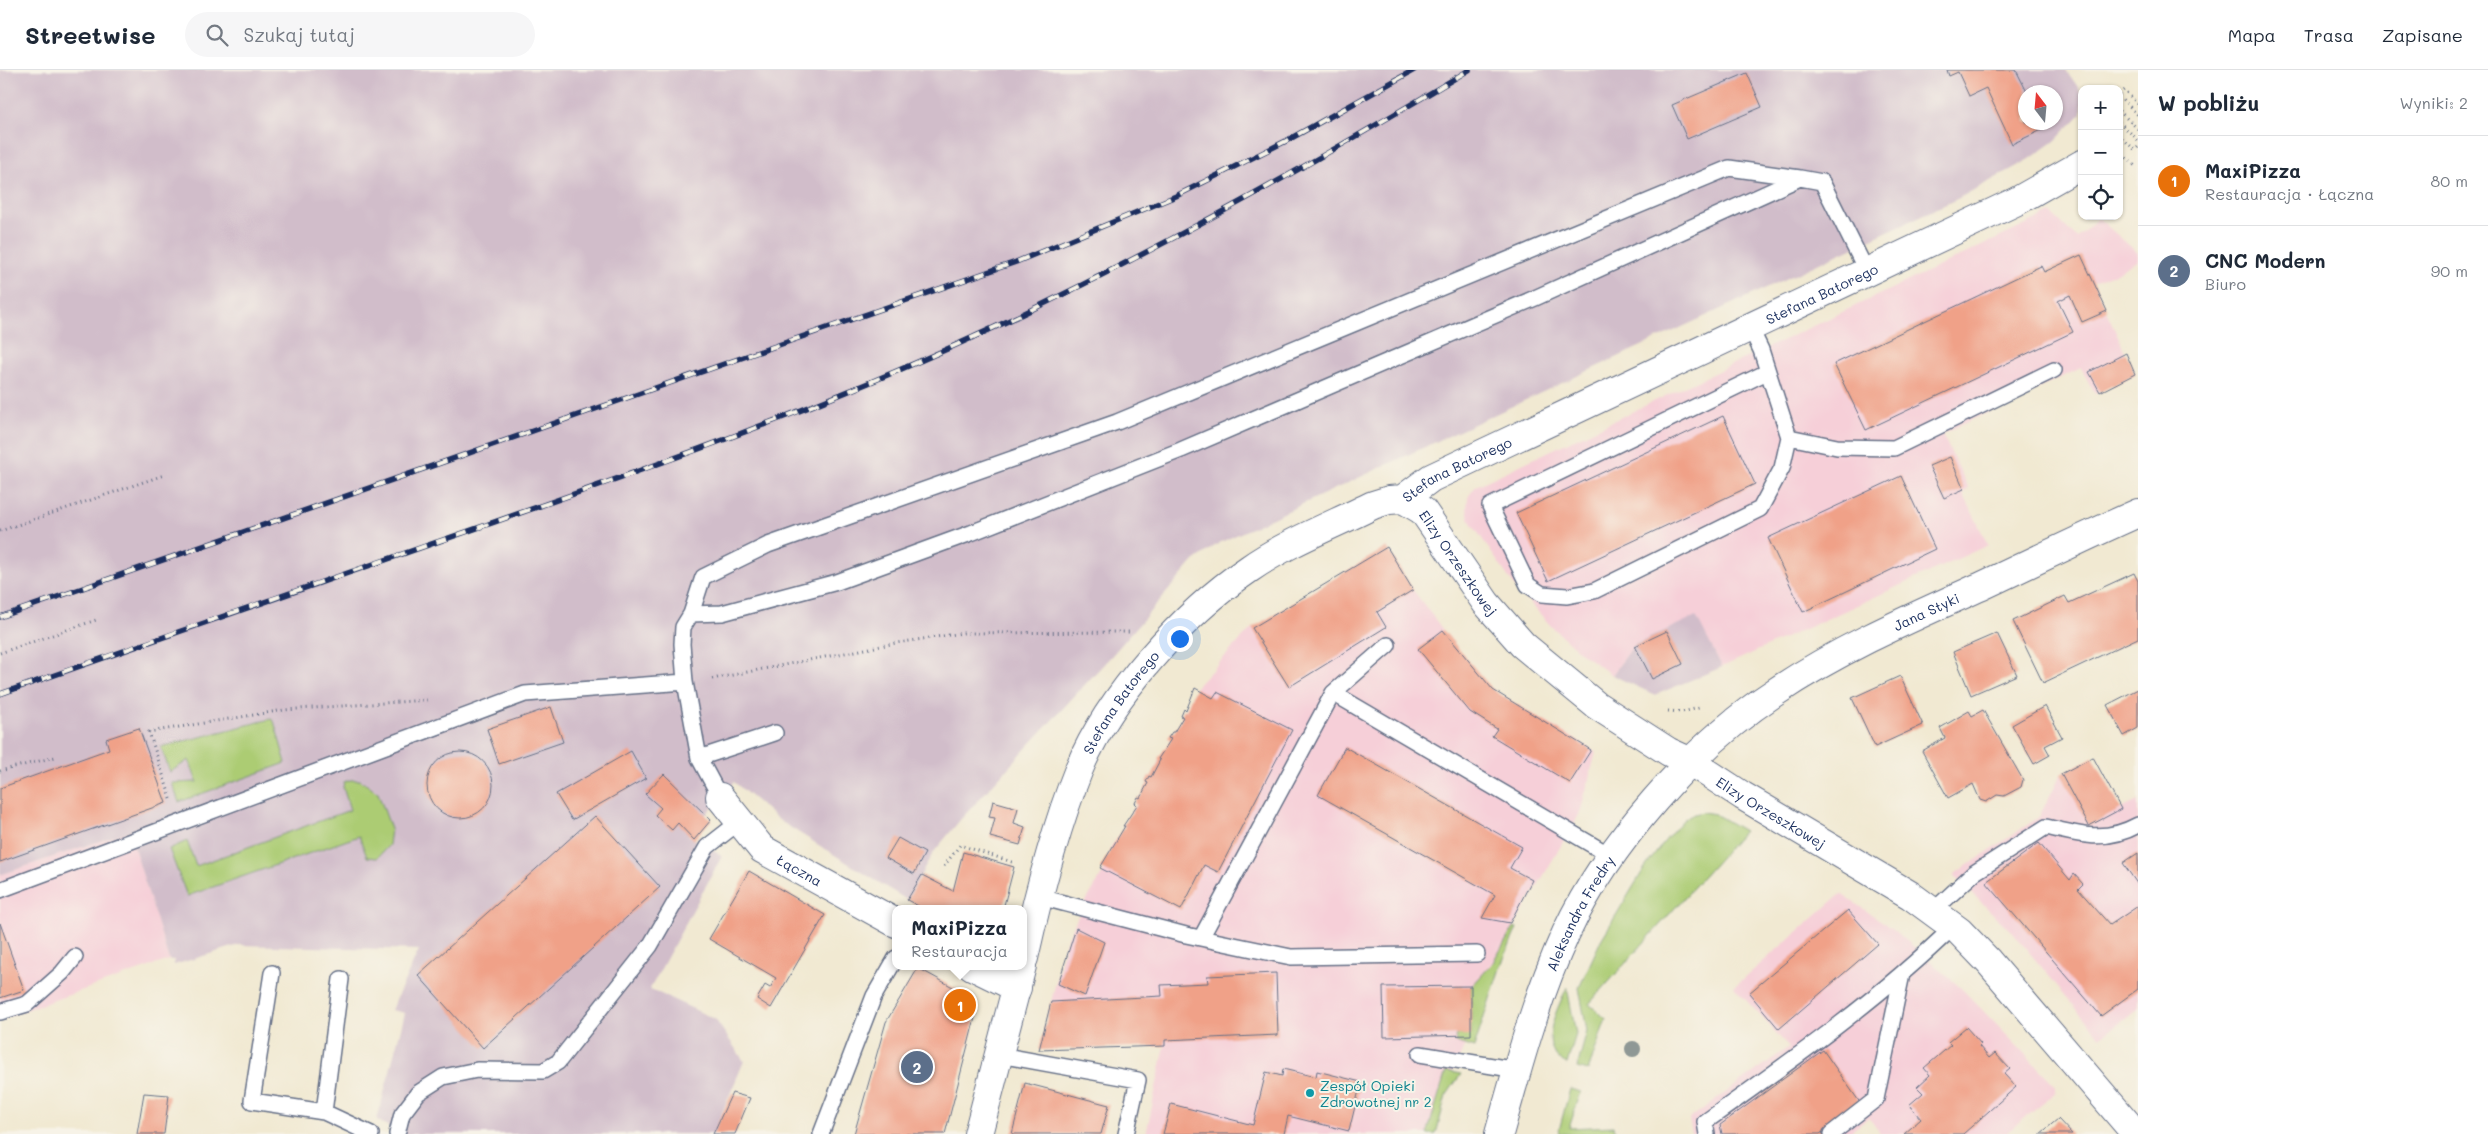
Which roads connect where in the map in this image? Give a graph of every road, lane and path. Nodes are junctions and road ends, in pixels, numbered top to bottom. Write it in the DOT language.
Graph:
graph roads {
  1 [pos="2123,91"];
  2 [pos="2123,99"];
  3 [pos="2138,104"];
  4 [pos="2123,115"];
  5 [pos="2138,115"];
  6 [pos="2123,126"];
  7 [pos="2138,129"];
  8 [pos="2123,139"];
  9 [pos="2138,140"];
  10 [pos="2138,146"];
  11 [pos="2123,155"];
  12 [pos="2078,166"];
  13 [pos="2135,166"];
  14 [pos="1800,178"];
  15 [pos="1867,272"];
  16 [pos="1750,327"];
  17 [pos="2054,370"];
  18 [pos="1767,372"];
  19 [pos="1789,437"];
  20 [pos="164,475"];
  21 [pos="1403,500"];
  22 [pos="2138,513"];
  23 [pos="0,531"];
  24 [pos="691,614"];
  25 [pos="99,619"];
  26 [pos="1136,632"];
  27 [pos="1388,645"];
  28 [pos="0,653"];
  29 [pos="685,682"];
  30 [pos="1333,693"];
  31 [pos="428,700"];
  32 [pos="1727,729"];
  33 [pos="775,733"];
  34 [pos="55,757"];
  35 [pos="699,758"];
  36 [pos="1691,762"];
  37 [pos="0,770"];
  38 [pos="720,797"];
  39 [pos="739,822"];
  40 [pos="178,823"];
  41 [pos="2138,825"];
  42 [pos="1611,856"];
  43 [pos="1020,864"];
  44 [pos="944,866"];
  45 [pos="0,890"];
  46 [pos="1040,897"];
  47 [pos="1943,919"];
  48 [pos="892,921"];
  49 [pos="1201,938"];
  50 [pos="1027,947"];
  51 [pos="1477,954"];
  52 [pos="76,957"];
  53 [pos="892,965"];
  54 [pos="989,970"];
  55 [pos="272,973"];
  56 [pos="1902,974"];
  57 [pos="1019,977"];
  58 [pos="341,979"];
  59 [pos="0,1012"];
  60 [pos="1420,1054"];
  61 [pos="999,1055"];
  62 [pos="1517,1070"];
  63 [pos="324,1112"];
  64 [pos="371,1134"];
  65 [pos="397,1134"];
  66 [pos="821,1134"];
  67 [pos="978,1134"];
  68 [pos="1126,1134"];
  69 [pos="1499,1134"];
  70 [pos="1707,1134"];
  71 [pos="1831,1134"];
  72 [pos="2136,1134"];
  1 -- 3 [label="path"];
  2 -- 5 [label="path"];
  4 -- 7 [label="path"];
  6 -- 9 [label="path"];
  8 -- 10 [label="path"];
  11 -- 13 [label="path"];
  12 -- 15 [label="street, Stefana Batorego"];
  14 -- 15 [label="lane"];
  14 -- 24 [label="lane"];
  14 -- 24 [label="lane"];
  15 -- 16 [label="street, Stefana Batorego"];
  16 -- 18 [label="lane"];
  16 -- 21 [label="street, Stefana Batorego"];
  17 -- 19 [label="lane"];
  18 -- 19 [label="lane"];
  18 -- 19 [label="lane"];
  20 -- 23 [label="path"];
  21 -- 36 [label="street, Elizy Orzeszkowej"];
  21 -- 46 [label="street, Stefana Batorego"];
  22 -- 32 [label="street, Jana Styki"];
  24 -- 29 [label="lane"];
  25 -- 28 [label="path"];
  26 -- 29 [label="path"];
  27 -- 30 [label="lane"];
  29 -- 35 [label="lane"];
  29 -- 40 [label="lane"];
  30 -- 42 [label="lane"];
  30 -- 49 [label="lane"];
  31 -- 40 [label="path"];
  32 -- 36 [label="street, Aleksandra Fredry"];
  33 -- 35 [label="lane"];
  34 -- 37 [label="path"];
  35 -- 38 [label="lane"];
  36 -- 42 [label="street, Aleksandra Fredry"];
  36 -- 47 [label="street, Elizy Orzeszkowej"];
  38 -- 39 [label="street, Łączna"];
  39 -- 48 [label="street, Łączna"];
  39 -- 65 [label="lane"];
  40 -- 45 [label="lane"];
  41 -- 47 [label="lane"];
  42 -- 62 [label="street, Aleksandra Fredry"];
  43 -- 44 [label="path"];
  46 -- 49 [label="lane"];
  46 -- 50 [label="street, Stefana Batorego"];
  47 -- 56 [label="lane"];
  47 -- 72 [label="street, Elizy Orzeszkowej"];
  49 -- 51 [label="lane"];
  52 -- 59 [label="lane"];
  53 -- 66 [label="lane"];
  54 -- 57 [label="street"];
  55 -- 63 [label="lane"];
  56 -- 70 [label="lane"];
  56 -- 71 [label="lane"];
  57 -- 61 [label="street"];
  58 -- 63 [label="lane"];
  60 -- 62 [label="lane"];
  61 -- 67 [label="street"];
  61 -- 68 [label="lane"];
  62 -- 69 [label="street, Aleksandra Fredry"];
  63 -- 64 [label="lane"];
}
